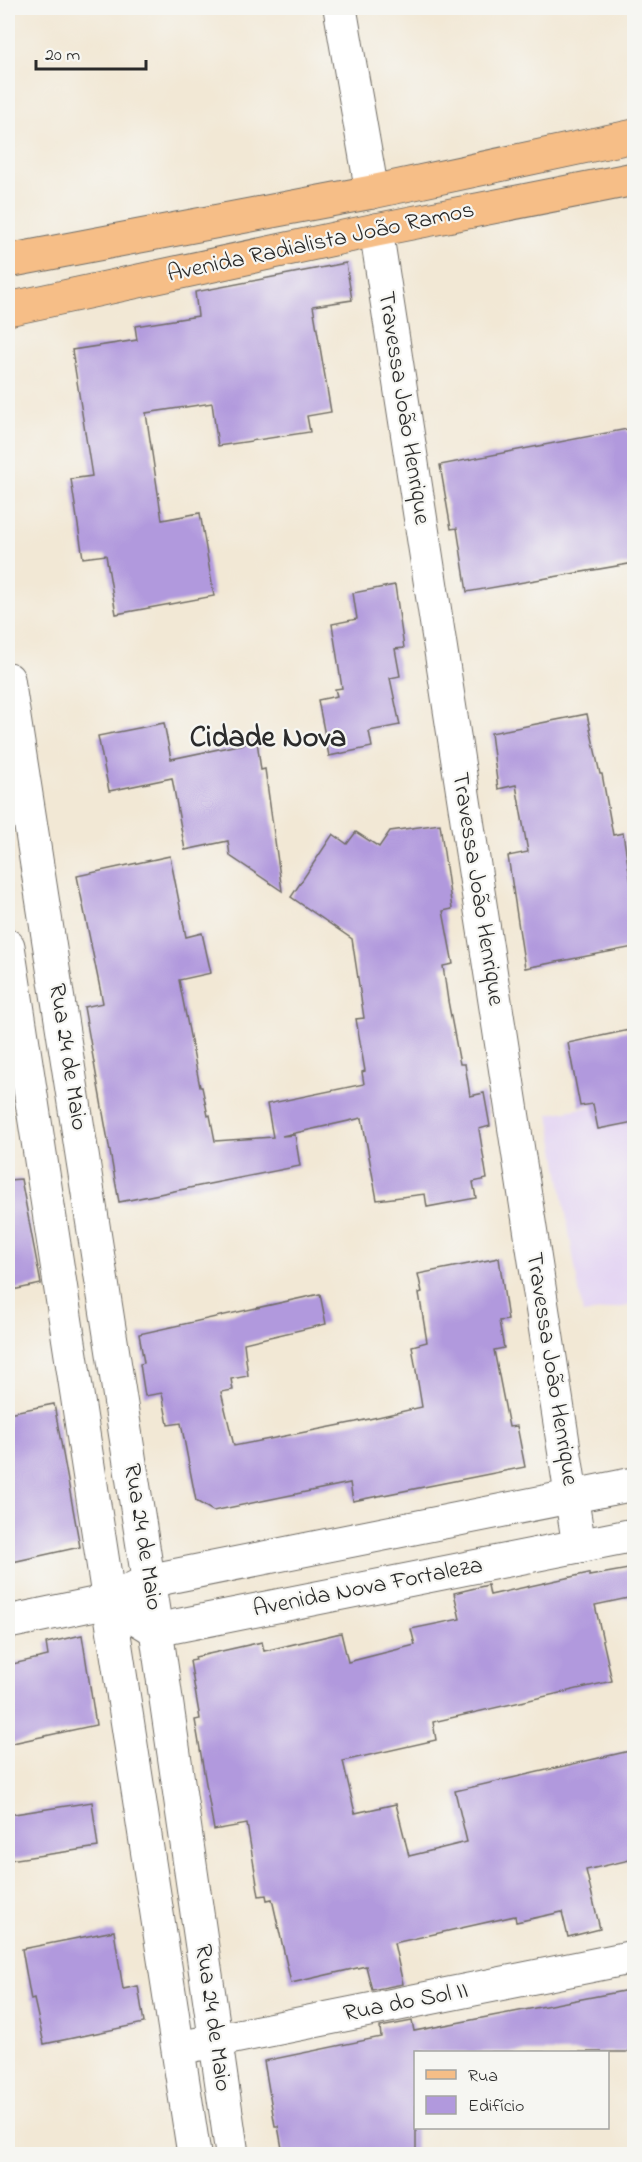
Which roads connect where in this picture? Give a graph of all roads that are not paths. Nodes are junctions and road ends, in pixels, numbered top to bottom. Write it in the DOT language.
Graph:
graph roads {
  1 [pos="340,8"];
  2 [pos="634,136"];
  3 [pos="634,179"];
  4 [pos="372,192"];
  5 [pos="376,230"];
  6 [pos="8,261"];
  7 [pos="8,309"];
  8 [pos="8,679"];
  9 [pos="45,921"];
  10 [pos="8,926"];
  11 [pos="8,946"];
  12 [pos="106,1308"];
  13 [pos="66,1315"];
  14 [pos="634,1484"];
  15 [pos="571,1496"];
  16 [pos="634,1535"];
  17 [pos="579,1546"];
  18 [pos="148,1581"];
  19 [pos="109,1601"];
  20 [pos="8,1622"];
  21 [pos="156,1630"];
  22 [pos="634,1958"];
  23 [pos="216,2041"];
  24 [pos="178,2048"];
  25 [pos="194,2154"];
  26 [pos="232,2154"];
  1 -- 4 [label="street"];
  2 -- 4 [label="main road, Avenida Radialista João Ramos"];
  3 -- 5 [label="main road, Avenida Radialista João Ramos"];
  4 -- 6 [label="main road, Avenida Radialista João Ramos"];
  5 -- 7 [label="main road, Avenida Radialista João Ramos"];
  5 -- 15 [label="street, Travessa João Henrique"];
  8 -- 9 [label="street, Rua 24 de Maio"];
  9 -- 10 [label="street"];
  9 -- 12 [label="street, Rua 24 de Maio"];
  11 -- 13 [label="street, Rua 24 de Maio"];
  12 -- 13 [label="street"];
  12 -- 18 [label="street, Rua 24 de Maio"];
  13 -- 19 [label="street, Rua 24 de Maio"];
  14 -- 15 [label="street, Avenida Nova Fortaleza"];
  15 -- 17 [label="street, Travessa João Henrique"];
  15 -- 18 [label="street, Avenida Nova Fortaleza"];
  16 -- 17 [label="street, Avenida Nova Fortaleza"];
  17 -- 21 [label="street, Avenida Nova Fortaleza"];
  18 -- 19 [label="street, Avenida Nova Fortaleza"];
  18 -- 21 [label="street, Rua 24 de Maio"];
  19 -- 20 [label="street, Avenida Nova Fortaleza"];
  19 -- 21 [label="street"];
  19 -- 24 [label="street, Rua 24 de Maio"];
  21 -- 23 [label="street, Rua 24 de Maio"];
  22 -- 23 [label="street, Rua do Sol II"];
  23 -- 24 [label="street, Rua do Sol II"];
  23 -- 26 [label="street, Rua 24 de Maio"];
  24 -- 25 [label="street, Rua 24 de Maio"];
}
